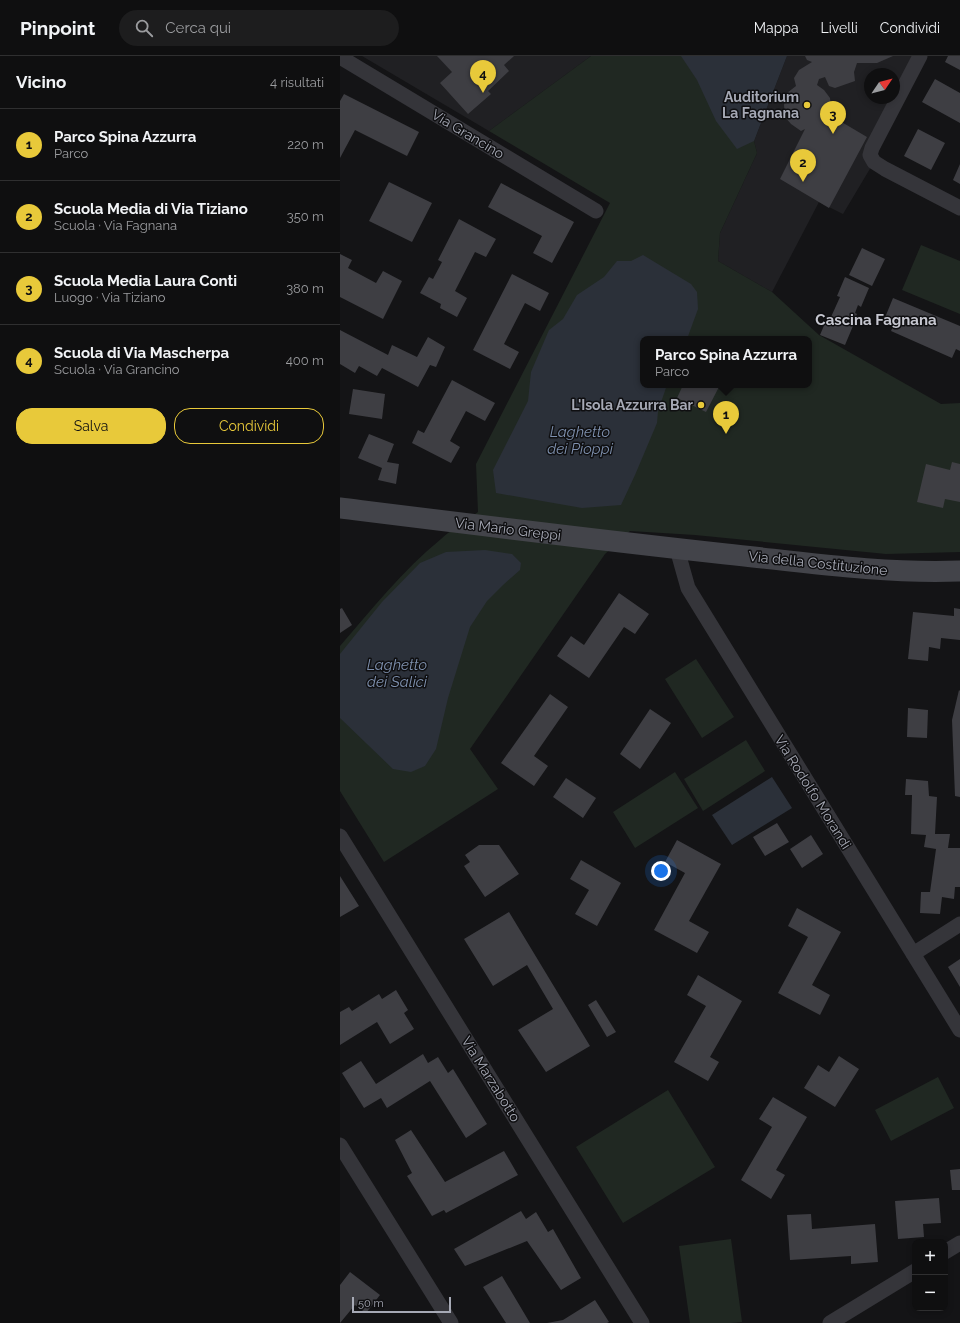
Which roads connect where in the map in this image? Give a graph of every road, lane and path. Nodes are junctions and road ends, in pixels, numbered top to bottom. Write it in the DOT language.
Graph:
graph roads {
  1 [pos="920,56"];
  2 [pos="340,57"];
  3 [pos="960,208"];
  4 [pos="596,212"];
  5 [pos="340,508"];
  6 [pos="677,549"];
  7 [pos="960,571"];
  8 [pos="341,838"];
  9 [pos="960,924"];
  10 [pos="913,954"];
  11 [pos="960,1030"];
  12 [pos="340,1145"];
  13 [pos="960,1243"];
  14 [pos="948,1250"];
  15 [pos="912,1272"];
  16 [pos="451,1323"];
  17 [pos="642,1323"];
  18 [pos="830,1323"];
  1 -- 3 [label="street"];
  2 -- 4 [label="street, Via Grancino"];
  5 -- 6 [label="main road, Via Mario Greppi"];
  6 -- 7 [label="main road, Via della Costituzione"];
  6 -- 10 [label="street, Via Rodolfo Morandi"];
  8 -- 17 [label="street, Via Marzabotto"];
  9 -- 10 [label="street"];
  10 -- 11 [label="street, Via Rodolfo Morandi"];
  12 -- 16 [label="street"];
  13 -- 14 [label="street"];
  15 -- 18 [label="street"];
}
